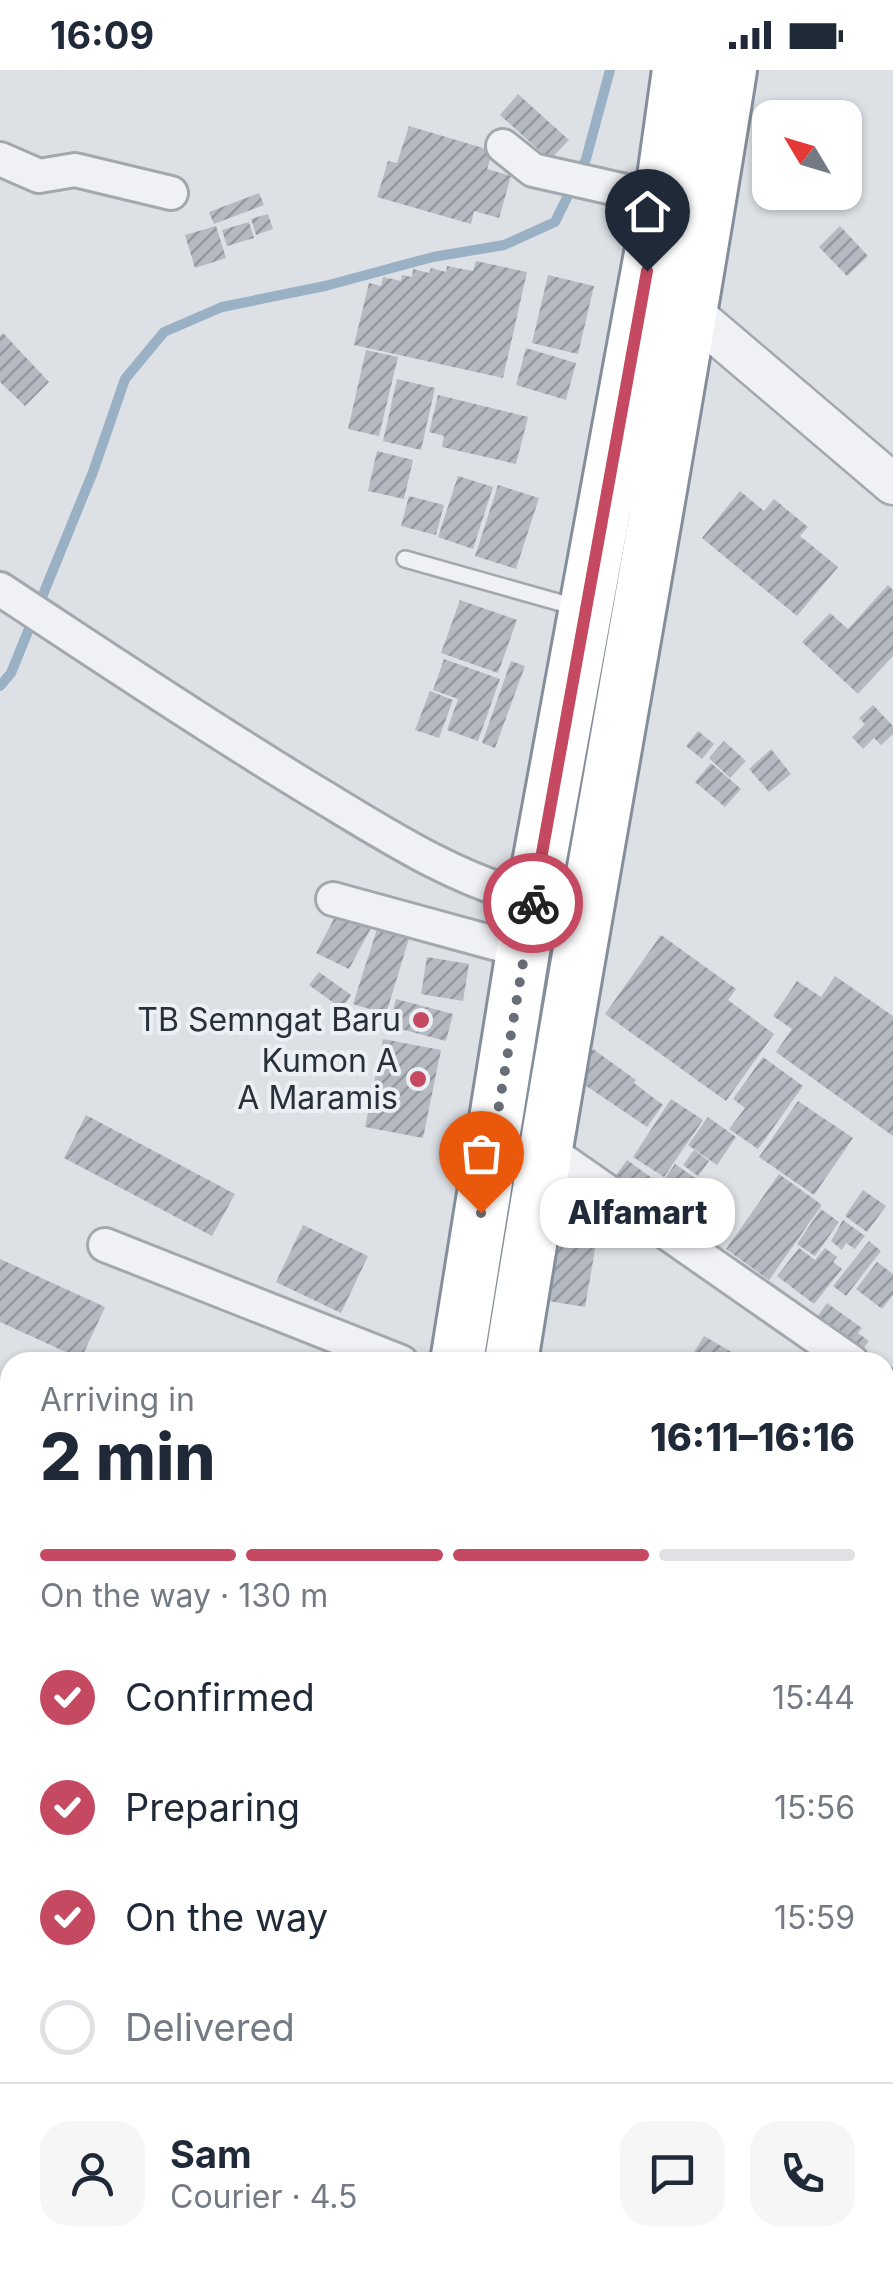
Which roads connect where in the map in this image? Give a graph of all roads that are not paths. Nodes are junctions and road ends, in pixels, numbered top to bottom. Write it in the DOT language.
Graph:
graph roads {
  1 [pos="679,70"];
  2 [pos="730,70"];
  3 [pos="503,146"];
  4 [pos="0,159"];
  5 [pos="171,194"];
  6 [pos="661,199"];
  7 [pos="692,313"];
  8 [pos="893,484"];
  9 [pos="405,559"];
  10 [pos="8,594"];
  11 [pos="585,609"];
  12 [pos="333,898"];
  13 [pos="534,900"];
  14 [pos="523,952"];
  15 [pos="545,1148"];
  16 [pos="105,1244"];
  17 [pos="376,1352"];
  18 [pos="459,1352"];
  19 [pos="513,1352"];
  20 [pos="838,1352"];
  1 -- 6 [label="highway"];
  2 -- 7 [label="highway"];
  3 -- 6 [label="street"];
  4 -- 5 [label="street"];
  6 -- 11 [label="highway"];
  7 -- 8 [label="street"];
  7 -- 15 [label="highway"];
  9 -- 11 [label="lane"];
  10 -- 13 [label="street"];
  11 -- 13 [label="highway"];
  12 -- 14 [label="street"];
  13 -- 14 [label="highway"];
  14 -- 18 [label="highway"];
  15 -- 19 [label="highway"];
  15 -- 20 [label="street"];
  16 -- 17 [label="street"];
}
